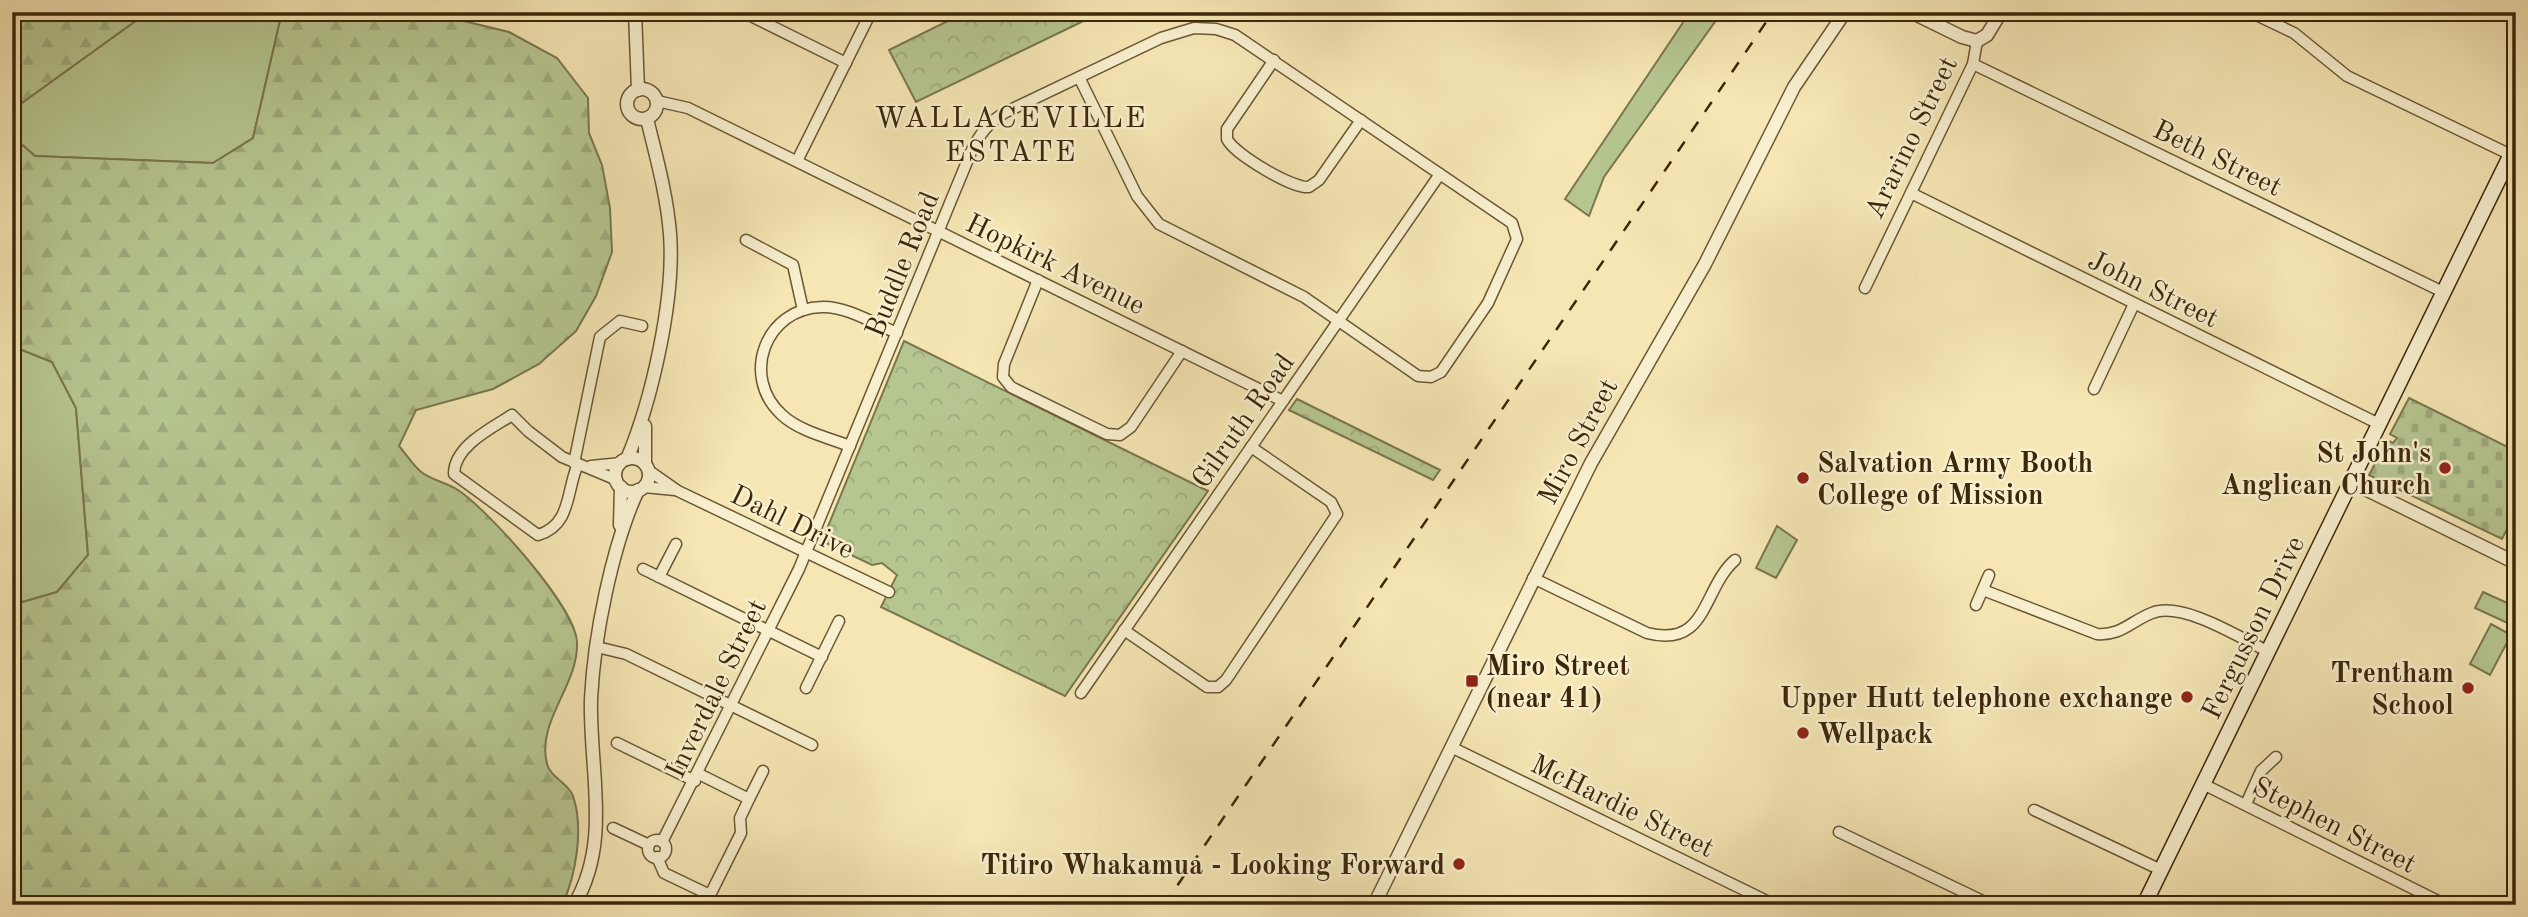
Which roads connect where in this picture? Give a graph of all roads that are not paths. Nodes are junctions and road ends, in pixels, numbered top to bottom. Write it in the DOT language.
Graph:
graph roads {
  1 [pos="635,12"];
  2 [pos="743,12"];
  3 [pos="871,12"];
  4 [pos="1845,12"];
  5 [pos="1911,12"];
  6 [pos="2001,12"];
  7 [pos="2250,12"];
  8 [pos="1977,41"];
  9 [pos="1274,60"];
  10 [pos="846,63"];
  11 [pos="1973,64"];
  12 [pos="1079,77"];
  13 [pos="638,90"];
  14 [pos="657,101"];
  15 [pos="647,119"];
  16 [pos="1361,120"];
  17 [pos="2513,149"];
  18 [pos="797,162"];
  19 [pos="1440,174"];
  20 [pos="1911,192"];
  21 [pos="939,231"];
  22 [pos="746,240"];
  23 [pos="1038,280"];
  24 [pos="1865,288"];
  25 [pos="2443,292"];
  26 [pos="2134,304"];
  27 [pos="803,310"];
  28 [pos="1339,321"];
  29 [pos="642,326"];
  30 [pos="897,333"];
  31 [pos="1182,351"];
  32 [pos="2094,389"];
  33 [pos="1283,401"];
  34 [pos="646,404"];
  35 [pos="2379,424"];
  36 [pos="850,446"];
  37 [pos="1251,447"];
  38 [pos="624,461"];
  39 [pos="580,464"];
  40 [pos="647,467"];
  41 [pos="2351,482"];
  42 [pos="619,484"];
  43 [pos="641,489"];
  44 [pos="678,491"];
  45 [pos="619,540"];
  46 [pos="676,544"];
  47 [pos="806,552"];
  48 [pos="1735,560"];
  49 [pos="2516,563"];
  50 [pos="643,569"];
  51 [pos="1989,575"];
  52 [pos="659,577"];
  53 [pos="1534,578"];
  54 [pos="1983,590"];
  55 [pos="889,592"];
  56 [pos="1976,605"];
  57 [pos="839,621"];
  58 [pos="1124,630"];
  59 [pos="768,631"];
  60 [pos="597,648"];
  61 [pos="2267,651"];
  62 [pos="821,657"];
  63 [pos="806,688"];
  64 [pos="1081,693"];
  65 [pos="732,706"];
  66 [pos="617,743"];
  67 [pos="812,745"];
  68 [pos="1451,747"];
  69 [pos="2276,757"];
  70 [pos="763,771"];
  71 [pos="697,777"];
  72 [pos="2203,784"];
  73 [pos="749,799"];
  74 [pos="2246,804"];
  75 [pos="2034,810"];
  76 [pos="613,828"];
  77 [pos="1839,832"];
  78 [pos="662,842"];
  79 [pos="649,845"];
  80 [pos="657,858"];
  81 [pos="2161,870"];
  82 [pos="708,900"];
  83 [pos="574,905"];
  84 [pos="1374,905"];
  85 [pos="1774,905"];
  86 [pos="1990,905"];
  87 [pos="2144,905"];
  88 [pos="2446,905"];
  1 -- 13 [label="street"];
  2 -- 10 [label="street"];
  3 -- 10 [label="street"];
  4 -- 53 [label="street, Miro Street"];
  5 -- 8 [label="street"];
  6 -- 8 [label="street, Ararino Street"];
  7 -- 17 [label="street"];
  8 -- 11 [label="street, Ararino Street"];
  9 -- 12 [label="street, Buddle Road"];
  9 -- 16 [label="street, Buddle Road"];
  9 -- 16 [label="street"];
  10 -- 18 [label="street"];
  11 -- 20 [label="street, Ararino Street"];
  11 -- 25 [label="street, Beth Street"];
  12 -- 21 [label="street, Buddle Road"];
  12 -- 28 [label="street"];
  13 -- 14 [label="street"];
  13 -- 15 [label="street"];
  14 -- 15 [label="street"];
  14 -- 18 [label="street, Hopkirk Avenue"];
  15 -- 34 [label="street"];
  16 -- 19 [label="street, Buddle Road"];
  17 -- 25 [label="main road, Fergusson Drive"];
  18 -- 21 [label="street, Hopkirk Avenue"];
  19 -- 28 [label="street, Gilruth Road"];
  19 -- 28 [label="street, Buddle Road"];
  20 -- 24 [label="street, Ararino Street"];
  20 -- 26 [label="street, John Street"];
  21 -- 23 [label="street, Hopkirk Avenue"];
  21 -- 30 [label="street, Buddle Road"];
  22 -- 27 [label="street"];
  23 -- 31 [label="street, Hopkirk Avenue"];
  23 -- 31 [label="street"];
  25 -- 35 [label="main road, Fergusson Drive"];
  26 -- 32 [label="street"];
  26 -- 35 [label="street, John Street"];
  27 -- 30 [label="street"];
  27 -- 36 [label="street"];
  28 -- 33 [label="street, Gilruth Road"];
  29 -- 39 [label="street"];
  30 -- 36 [label="street, Buddle Road"];
  31 -- 33 [label="street, Hopkirk Avenue"];
  33 -- 37 [label="street, Gilruth Road"];
  34 -- 38 [label="street"];
  34 -- 40 [label="street"];
  35 -- 41 [label="main road, Fergusson Drive"];
  36 -- 47 [label="street, Buddle Road"];
  37 -- 58 [label="street, Gilruth Road"];
  37 -- 58 [label="street"];
  38 -- 39 [label="street"];
  38 -- 40 [label="street"];
  38 -- 42 [label="street"];
  39 -- 39 [label="street"];
  39 -- 42 [label="street"];
  40 -- 43 [label="street"];
  40 -- 44 [label="street, Dahl Drive"];
  41 -- 49 [label="street"];
  41 -- 61 [label="main road, Fergusson Drive"];
  42 -- 43 [label="street"];
  42 -- 45 [label="street"];
  43 -- 44 [label="street, Dahl Drive"];
  43 -- 45 [label="street"];
  44 -- 47 [label="street, Dahl Drive"];
  45 -- 60 [label="street"];
  46 -- 52 [label="street"];
  47 -- 55 [label="street, Dahl Drive"];
  47 -- 59 [label="street, Inverdale Street"];
  48 -- 53 [label="street"];
  50 -- 52 [label="street"];
  51 -- 54 [label="street"];
  52 -- 59 [label="street"];
  53 -- 68 [label="street, Miro Street"];
  54 -- 56 [label="street"];
  54 -- 61 [label="street"];
  57 -- 62 [label="street"];
  58 -- 64 [label="street, Gilruth Road"];
  59 -- 62 [label="street"];
  59 -- 65 [label="street, Inverdale Street"];
  60 -- 65 [label="street"];
  60 -- 83 [label="street"];
  61 -- 72 [label="main road, Fergusson Drive"];
  62 -- 63 [label="street"];
  65 -- 67 [label="street"];
  65 -- 71 [label="street, Inverdale Street"];
  66 -- 71 [label="street"];
  68 -- 84 [label="street, Miro Street"];
  68 -- 85 [label="street, McHardie Street"];
  69 -- 74 [label="street"];
  70 -- 73 [label="street"];
  71 -- 73 [label="street"];
  71 -- 78 [label="street, Inverdale Street"];
  72 -- 74 [label="street, Stephen Street"];
  72 -- 81 [label="main road, Fergusson Drive"];
  73 -- 82 [label="street"];
  74 -- 88 [label="street, Stephen Street"];
  75 -- 81 [label="street"];
  76 -- 79 [label="street"];
  77 -- 86 [label="street"];
  78 -- 79 [label="street"];
  78 -- 80 [label="street, Inverdale Street"];
  79 -- 80 [label="street"];
  80 -- 82 [label="street"];
  81 -- 87 [label="main road, Fergusson Drive"];
}
